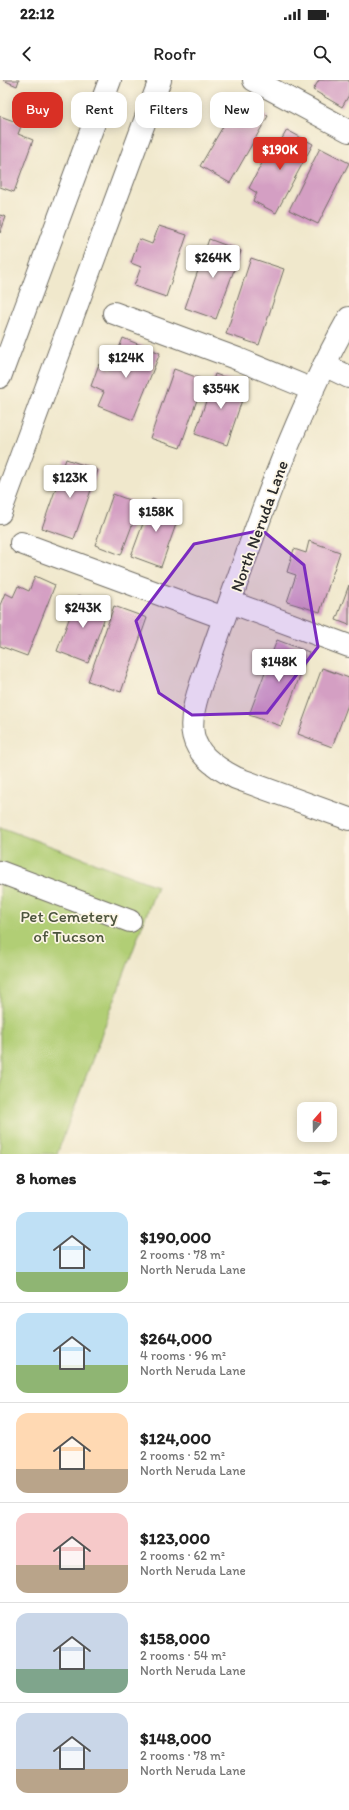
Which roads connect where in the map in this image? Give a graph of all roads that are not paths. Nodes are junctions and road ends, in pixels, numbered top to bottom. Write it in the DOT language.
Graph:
graph roads {
  1 [pos="110,80"];
  2 [pos="160,80"];
  3 [pos="254,80"];
  4 [pos="349,131"];
  5 [pos="114,313"];
  6 [pos="349,318"];
  7 [pos="324,365"];
  8 [pos="0,377"];
  9 [pos="349,377"];
  10 [pos="313,390"];
  11 [pos="0,513"];
  12 [pos="21,543"];
  13 [pos="227,610"];
  14 [pos="349,646"];
  15 [pos="349,819"];
  16 [pos="0,872"];
  17 [pos="130,921"];
  1 -- 8 [label="street"];
  2 -- 11 [label="street"];
  3 -- 4 [label="street"];
  5 -- 10 [label="street"];
  6 -- 7 [label="street, North Neruda Lane"];
  7 -- 9 [label="street"];
  7 -- 10 [label="street, North Neruda Lane"];
  10 -- 13 [label="street, North Neruda Lane"];
  12 -- 13 [label="street"];
  13 -- 14 [label="street"];
  13 -- 15 [label="street, North Neruda Lane"];
  16 -- 17 [label="street"];
}
